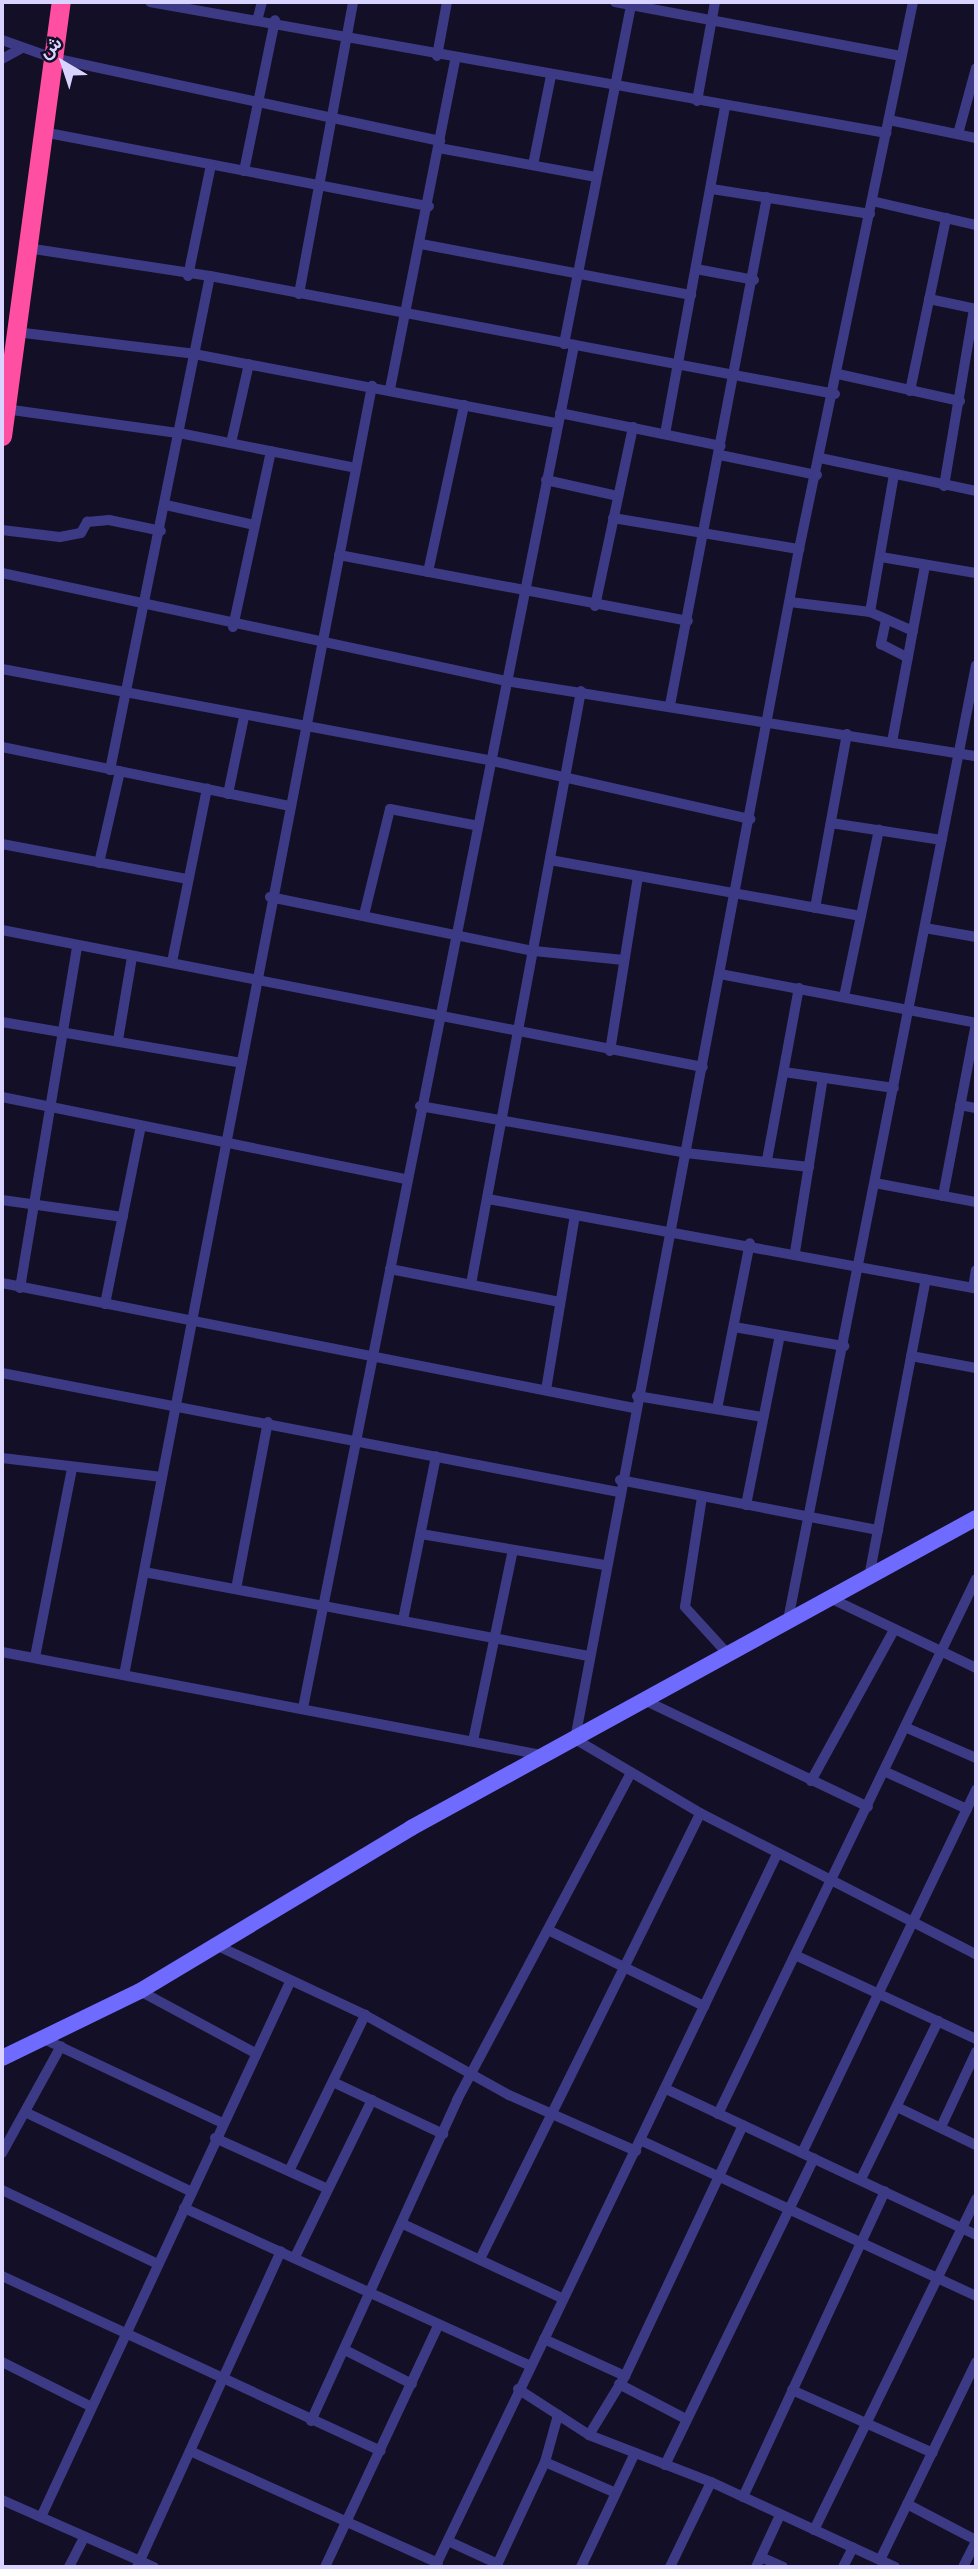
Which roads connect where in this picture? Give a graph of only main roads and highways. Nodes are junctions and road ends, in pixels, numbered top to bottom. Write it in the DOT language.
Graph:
graph roads {
  1 [pos="61,2"];
  2 [pos="2,436"];
  1 -- 2 [label="highway"];
}
